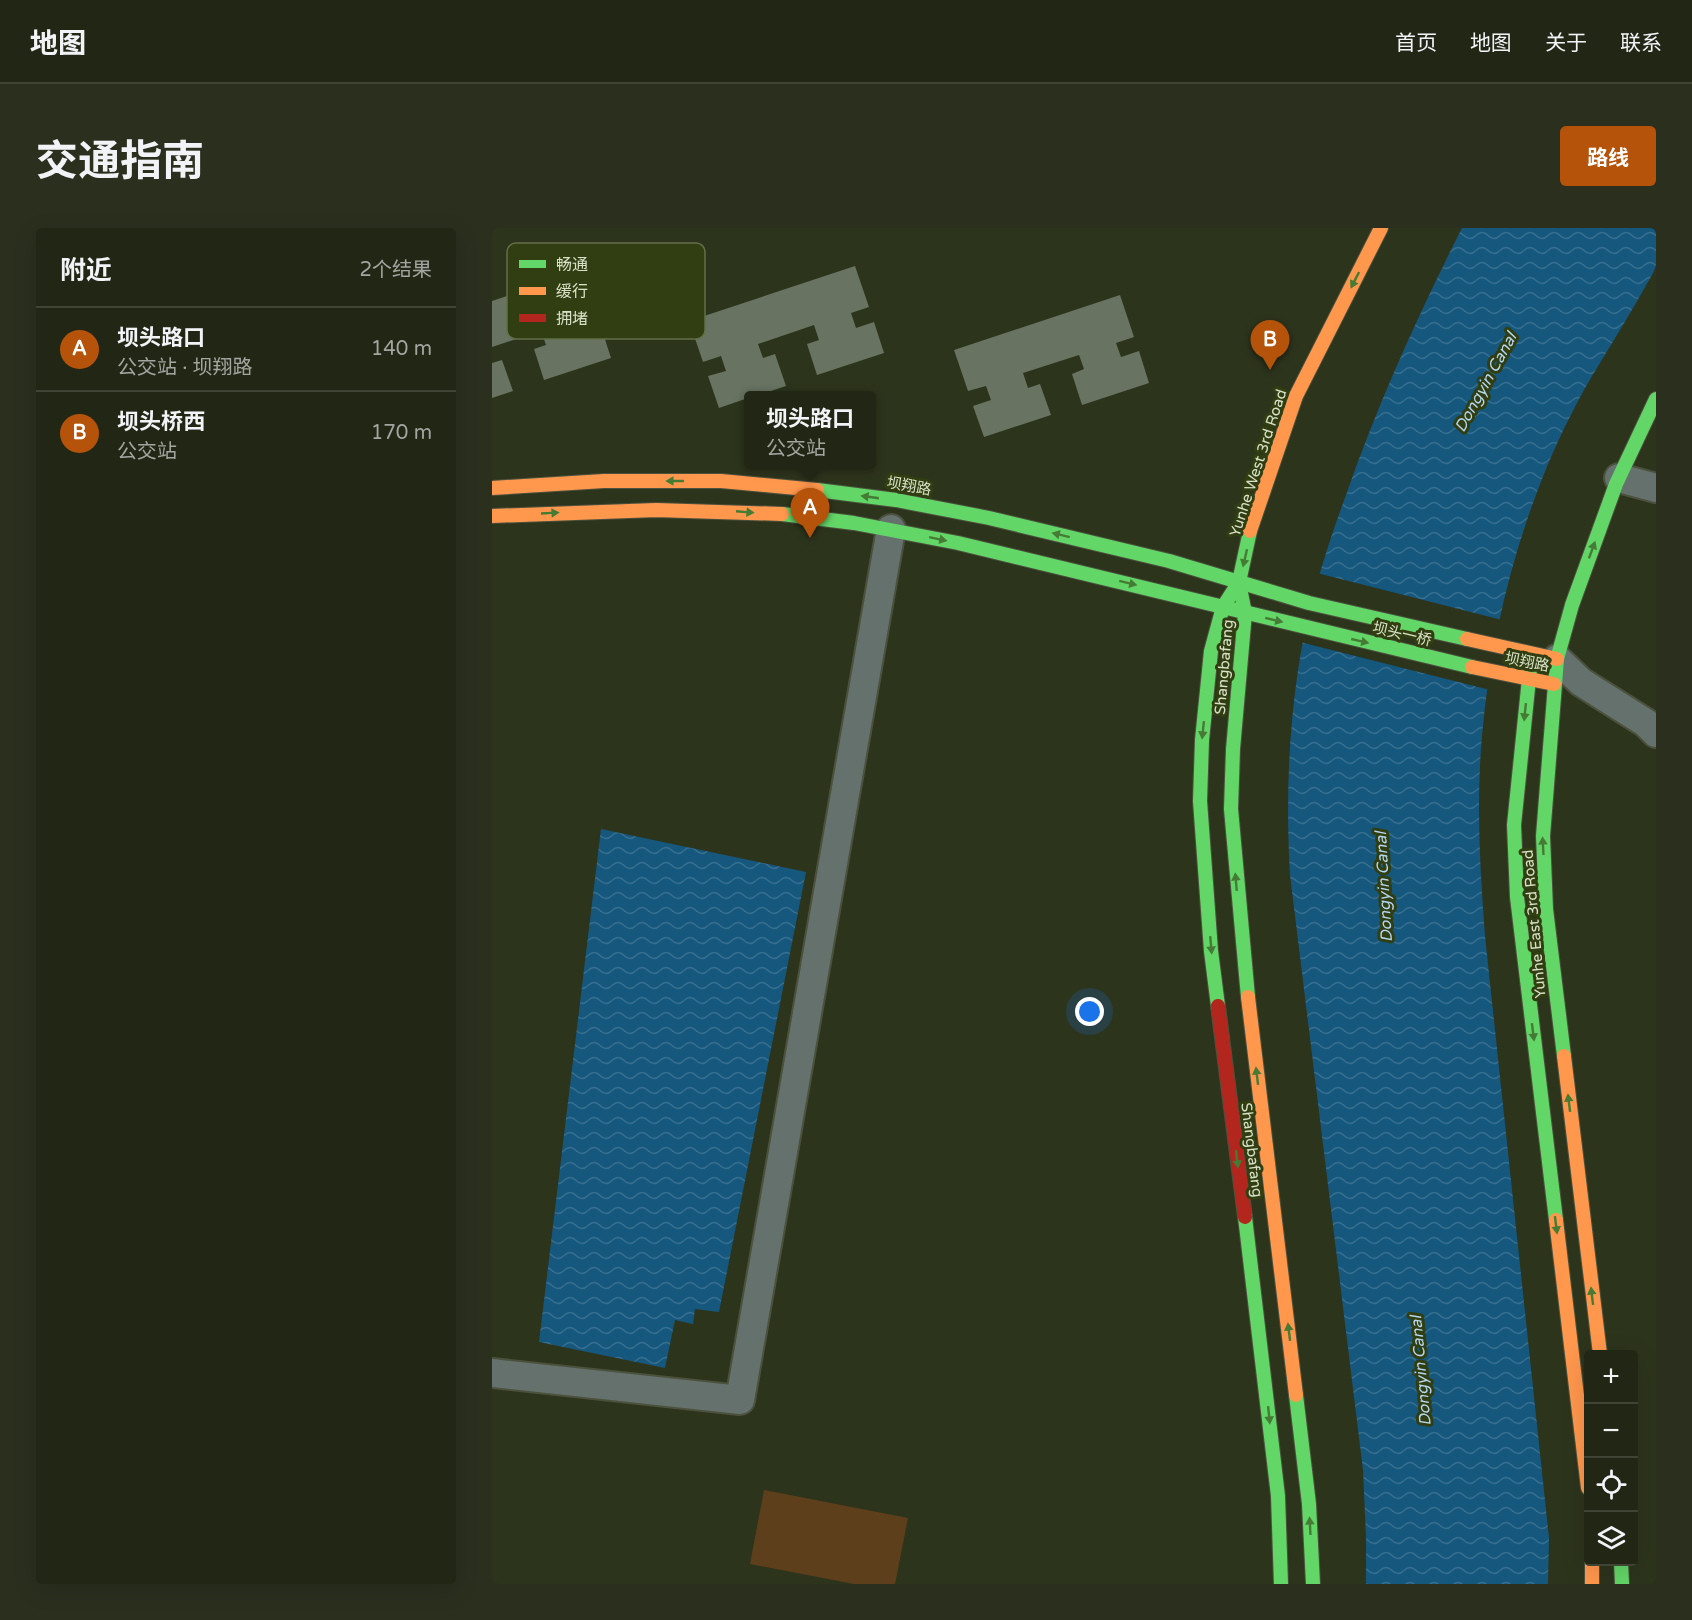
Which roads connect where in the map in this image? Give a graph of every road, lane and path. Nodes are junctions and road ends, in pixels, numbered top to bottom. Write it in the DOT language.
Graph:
graph roads {
  1 [pos="1381,228"];
  2 [pos="1656,399"];
  3 [pos="1619,478"];
  4 [pos="492,488"];
  5 [pos="1656,488"];
  6 [pos="492,516"];
  7 [pos="891,529"];
  8 [pos="1239,582"];
  9 [pos="1309,603"];
  10 [pos="1223,607"];
  11 [pos="1245,613"];
  12 [pos="1500,647"];
  13 [pos="1494,672"];
  14 [pos="1551,672"];
  15 [pos="1656,733"];
  16 [pos="1600,1350"];
  17 [pos="492,1373"];
  18 [pos="1584,1458"];
  19 [pos="1592,1566"];
  20 [pos="1621,1566"];
  21 [pos="1281,1584"];
  22 [pos="1312,1584"];
  23 [pos="1592,1584"];
  24 [pos="1622,1584"];
  1 -- 8 [label="street, Yunhe West 3rd Road, one-way"];
  2 -- 3 [label="street, Yunhe East 3rd Road"];
  3 -- 5 [label="street"];
  14 -- 3 [label="street, Yunhe East 3rd Road, one-way"];
  8 -- 4 [label="street, 坝翔路, one-way"];
  6 -- 7 [label="street, one-way"];
  7 -- 10 [label="street, one-way"];
  7 -- 17 [label="street"];
  8 -- 9 [label="street, 坝翔路"];
  8 -- 10 [label="street, Shangbafang"];
  8 -- 11 [label="street, Shangbafang"];
  9 -- 12 [label="street, 坝头一桥"];
  10 -- 11 [label="street"];
  10 -- 21 [label="street, Shangbafang, one-way"];
  11 -- 13 [label="street, 坝头一桥, one-way"];
  22 -- 11 [label="street, Shangbafang, one-way"];
  12 -- 14 [label="street, 坝翔路"];
  13 -- 14 [label="street, 坝翔路"];
  14 -- 15 [label="street"];
  16 -- 14 [label="street, Yunhe East 3rd Road, one-way"];
  14 -- 18 [label="street, Yunhe East 3rd Road, one-way"];
  19 -- 23 [label="street"];
  20 -- 24 [label="street"];
}
